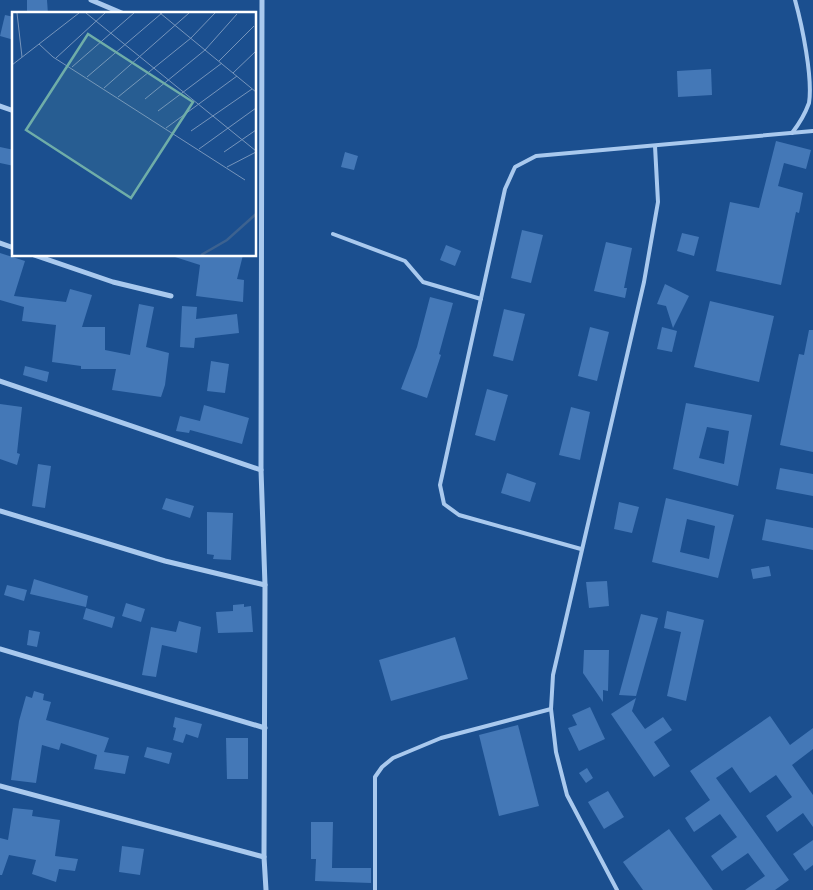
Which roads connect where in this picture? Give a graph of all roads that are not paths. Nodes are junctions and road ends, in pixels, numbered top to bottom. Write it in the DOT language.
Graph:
graph roads {
  1 [pos="91,0"];
  2 [pos="262,0"];
  3 [pos="795,0"];
  4 [pos="119,12"];
  5 [pos="256,62"];
  6 [pos="262,64"];
  7 [pos="0,106"];
  8 [pos="12,110"];
  9 [pos="813,131"];
  10 [pos="792,133"];
  11 [pos="655,146"];
  12 [pos="333,234"];
  13 [pos="0,243"];
  14 [pos="12,247"];
  15 [pos="37,256"];
  16 [pos="171,296"];
  17 [pos="481,299"];
  18 [pos="0,381"];
  19 [pos="262,470"];
  20 [pos="0,511"];
  21 [pos="581,550"];
  22 [pos="265,585"];
  23 [pos="0,649"];
  24 [pos="551,709"];
  25 [pos="265,728"];
  26 [pos="0,786"];
  27 [pos="264,857"];
  28 [pos="266,890"];
  29 [pos="375,890"];
  30 [pos="617,890"];
  1 -- 4 [label="street"];
  2 -- 6 [label="street"];
  3 -- 10 [label="lane"];
  5 -- 6 [label="street"];
  6 -- 19 [label="street"];
  7 -- 8 [label="street"];
  9 -- 10 [label="lane"];
  10 -- 11 [label="lane"];
  11 -- 17 [label="lane"];
  11 -- 21 [label="lane"];
  12 -- 17 [label="lane"];
  13 -- 14 [label="street"];
  15 -- 16 [label="street"];
  17 -- 21 [label="lane"];
  18 -- 19 [label="street"];
  19 -- 22 [label="street"];
  20 -- 22 [label="street"];
  21 -- 24 [label="lane"];
  22 -- 25 [label="street"];
  23 -- 25 [label="street"];
  24 -- 29 [label="lane"];
  24 -- 30 [label="lane"];
  25 -- 27 [label="street"];
  26 -- 27 [label="street"];
  27 -- 28 [label="street"];
}
